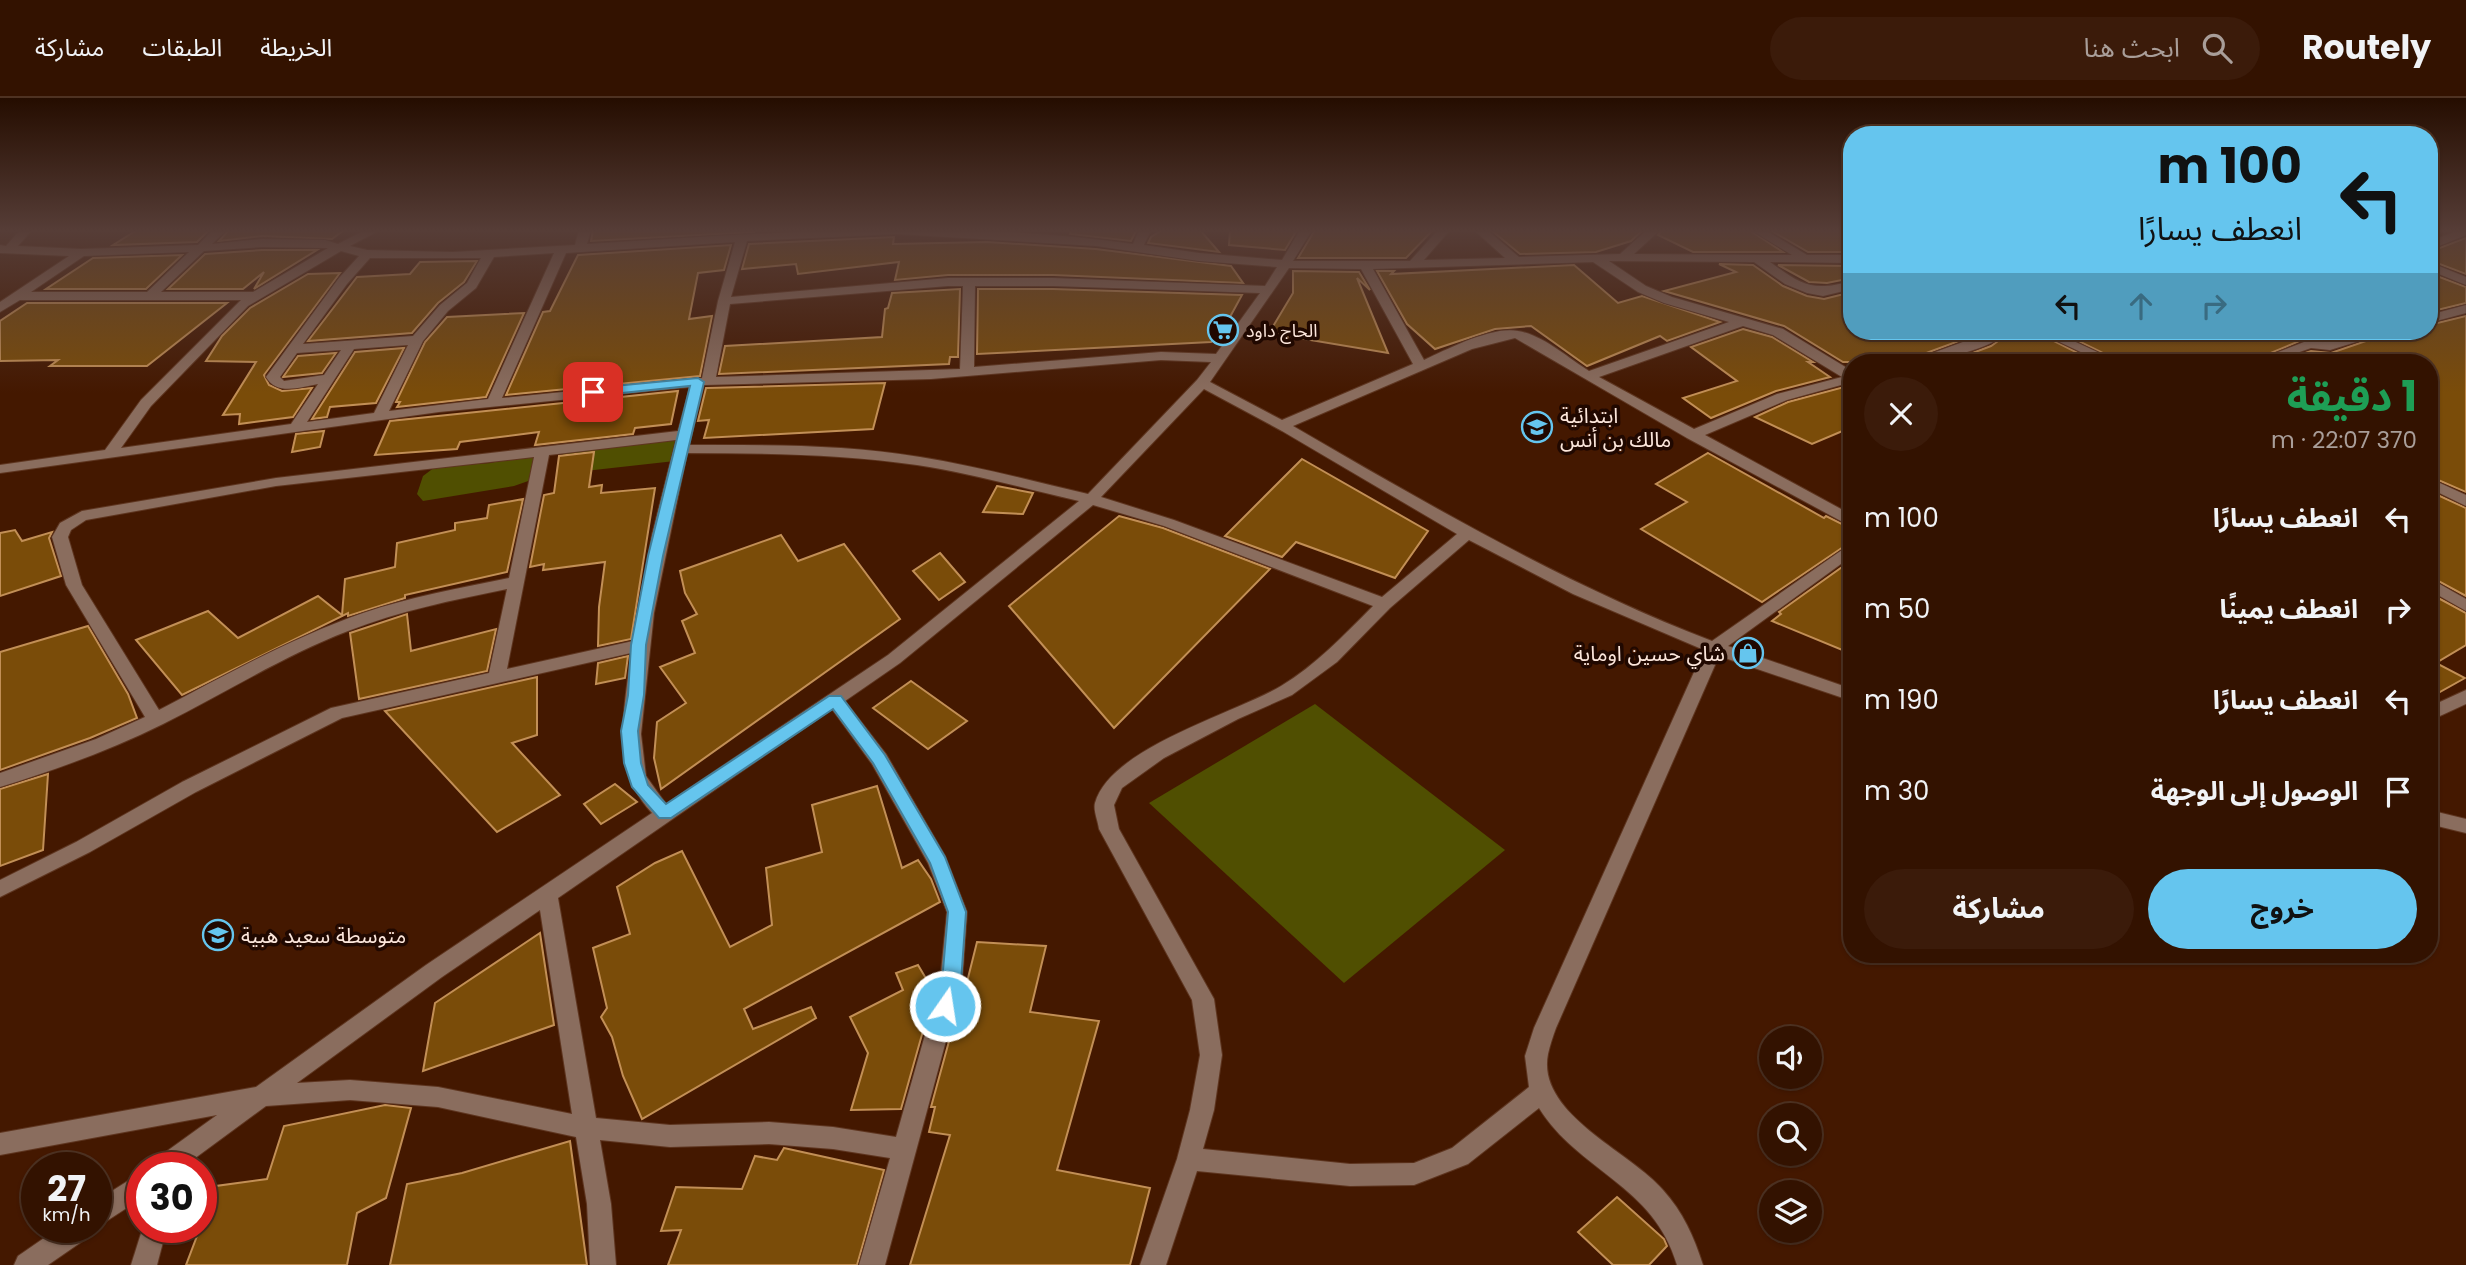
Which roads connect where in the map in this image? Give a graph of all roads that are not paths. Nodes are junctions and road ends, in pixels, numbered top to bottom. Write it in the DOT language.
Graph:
graph roads {
  1 [pos="35,284"];
  2 [pos="162,284"];
  3 [pos="275,284"];
  4 [pos="341,284"];
  5 [pos="472,284"];
  6 [pos="546,284"];
  7 [pos="729,284"];
  8 [pos="898,284"];
  9 [pos="970,284"];
  10 [pos="1062,284"];
  11 [pos="1273,284"];
  12 [pos="1375,284"];
  13 [pos="1637,284"];
  14 [pos="1796,284"];
  15 [pos="1843,289"];
  16 [pos="1269,290"];
  17 [pos="18,296"];
  18 [pos="150,296"];
  19 [pos="255,296"];
  20 [pos="724,301"];
  21 [pos="0,308"];
  22 [pos="2466,309"];
  23 [pos="2438,317"];
  24 [pos="1744,321"];
  25 [pos="417,340"];
  26 [pos="1982,340"];
  27 [pos="2062,340"];
  28 [pos="2307,340"];
  29 [pos="2319,340"];
  30 [pos="2352,340"];
  31 [pos="350,345"];
  32 [pos="294,349"];
  33 [pos="1951,353"];
  34 [pos="1947,354"];
  35 [pos="2094,354"];
  36 [pos="2276,354"];
  37 [pos="1222,358"];
  38 [pos="1420,365"];
  39 [pos="967,372"];
  40 [pos="1843,372"];
  41 [pos="1588,376"];
  42 [pos="327,380"];
  43 [pos="1843,380"];
  44 [pos="703,381"];
  45 [pos="1202,383"];
  46 [pos="493,403"];
  47 [pos="379,416"];
  48 [pos="298,425"];
  49 [pos="1282,425"];
  50 [pos="1692,435"];
  51 [pos="682,442"];
  52 [pos="542,450"];
  53 [pos="110,453"];
  54 [pos="0,469"];
  55 [pos="2438,487"];
  56 [pos="1091,499"];
  57 [pos="2466,501"];
  58 [pos="1843,517"];
  59 [pos="1468,533"];
  60 [pos="1843,555"];
  61 [pos="516,582"];
  62 [pos="2438,589"];
  63 [pos="1384,604"];
  64 [pos="2466,606"];
  65 [pos="639,645"];
  66 [pos="1714,648"];
  67 [pos="497,676"];
  68 [pos="1843,692"];
  69 [pos="2466,696"];
  70 [pos="835,700"];
  71 [pos="2438,710"];
  72 [pos="156,720"];
  73 [pos="0,780"];
  74 [pos="665,814"];
  75 [pos="2438,819"];
  76 [pos="2466,827"];
  77 [pos="0,889"];
  78 [pos="547,893"];
  79 [pos="1541,1091"];
  80 [pos="264,1096"];
  81 [pos="586,1128"];
  82 [pos="0,1144"];
  83 [pos="905,1149"];
  84 [pos="189,1152"];
  85 [pos="1189,1160"];
  86 [pos="58,1243"];
  87 [pos="150,1243"];
  88 [pos="27,1265"];
  89 [pos="144,1265"];
  90 [pos="603,1265"];
  91 [pos="872,1265"];
  92 [pos="1153,1265"];
  93 [pos="1689,1265"];
  1 -- 17 [label="street"];
  2 -- 18 [label="street"];
  3 -- 19 [label="street"];
  4 -- 32 [label="street"];
  5 -- 25 [label="street"];
  6 -- 46 [label="street"];
  7 -- 20 [label="street"];
  8 -- 20 [label="street"];
  9 -- 39 [label="street"];
  10 -- 16 [label="street"];
  11 -- 16 [label="street"];
  12 -- 38 [label="street"];
  13 -- 24 [label="street"];
  14 -- 15 [label="street"];
  16 -- 37 [label="street"];
  17 -- 18 [label="street"];
  17 -- 21 [label="street"];
  18 -- 19 [label="street"];
  19 -- 53 [label="street"];
  20 -- 44 [label="street"];
  22 -- 23 [label="street"];
  24 -- 40 [label="street"];
  24 -- 41 [label="street"];
  25 -- 31 [label="street"];
  25 -- 47 [label="street"];
  26 -- 33 [label="street"];
  27 -- 35 [label="street"];
  28 -- 36 [label="street"];
  29 -- 30 [label="street"];
  31 -- 32 [label="street"];
  31 -- 42 [label="street"];
  32 -- 42 [label="street"];
  33 -- 34 [label="street"];
  37 -- 39 [label="street"];
  37 -- 45 [label="street"];
  38 -- 41 [label="street"];
  38 -- 49 [label="street"];
  39 -- 44 [label="street"];
  41 -- 50 [label="street"];
  42 -- 48 [label="street"];
  43 -- 50 [label="street"];
  44 -- 46 [label="street"];
  44 -- 51 [label="street"];
  45 -- 49 [label="street"];
  45 -- 56 [label="street"];
  46 -- 47 [label="street"];
  47 -- 48 [label="street"];
  48 -- 53 [label="street"];
  49 -- 59 [label="street"];
  50 -- 58 [label="street"];
  51 -- 52 [label="street"];
  51 -- 56 [label="street"];
  51 -- 65 [label="street"];
  52 -- 61 [label="street"];
  52 -- 72 [label="street"];
  53 -- 54 [label="street"];
  55 -- 57 [label="street"];
  56 -- 63 [label="street"];
  56 -- 70 [label="street"];
  59 -- 63 [label="street"];
  59 -- 66 [label="street"];
  60 -- 66 [label="street"];
  61 -- 67 [label="street"];
  61 -- 72 [label="street"];
  62 -- 64 [label="street"];
  63 -- 85 [label="street"];
  65 -- 67 [label="street"];
  65 -- 74 [label="street"];
  66 -- 68 [label="street"];
  66 -- 79 [label="street"];
  67 -- 77 [label="street"];
  69 -- 71 [label="street"];
  70 -- 74 [label="street"];
  70 -- 83 [label="street"];
  72 -- 73 [label="street"];
  74 -- 78 [label="street"];
  75 -- 76 [label="street"];
  78 -- 80 [label="street"];
  78 -- 81 [label="street"];
  79 -- 85 [label="street"];
  79 -- 93 [label="street"];
  80 -- 81 [label="street"];
  80 -- 82 [label="street"];
  80 -- 84 [label="street"];
  81 -- 83 [label="street"];
  81 -- 90 [label="street"];
  83 -- 91 [label="street"];
  85 -- 92 [label="street"];
  86 -- 88 [label="street"];
  87 -- 89 [label="street"];
}
